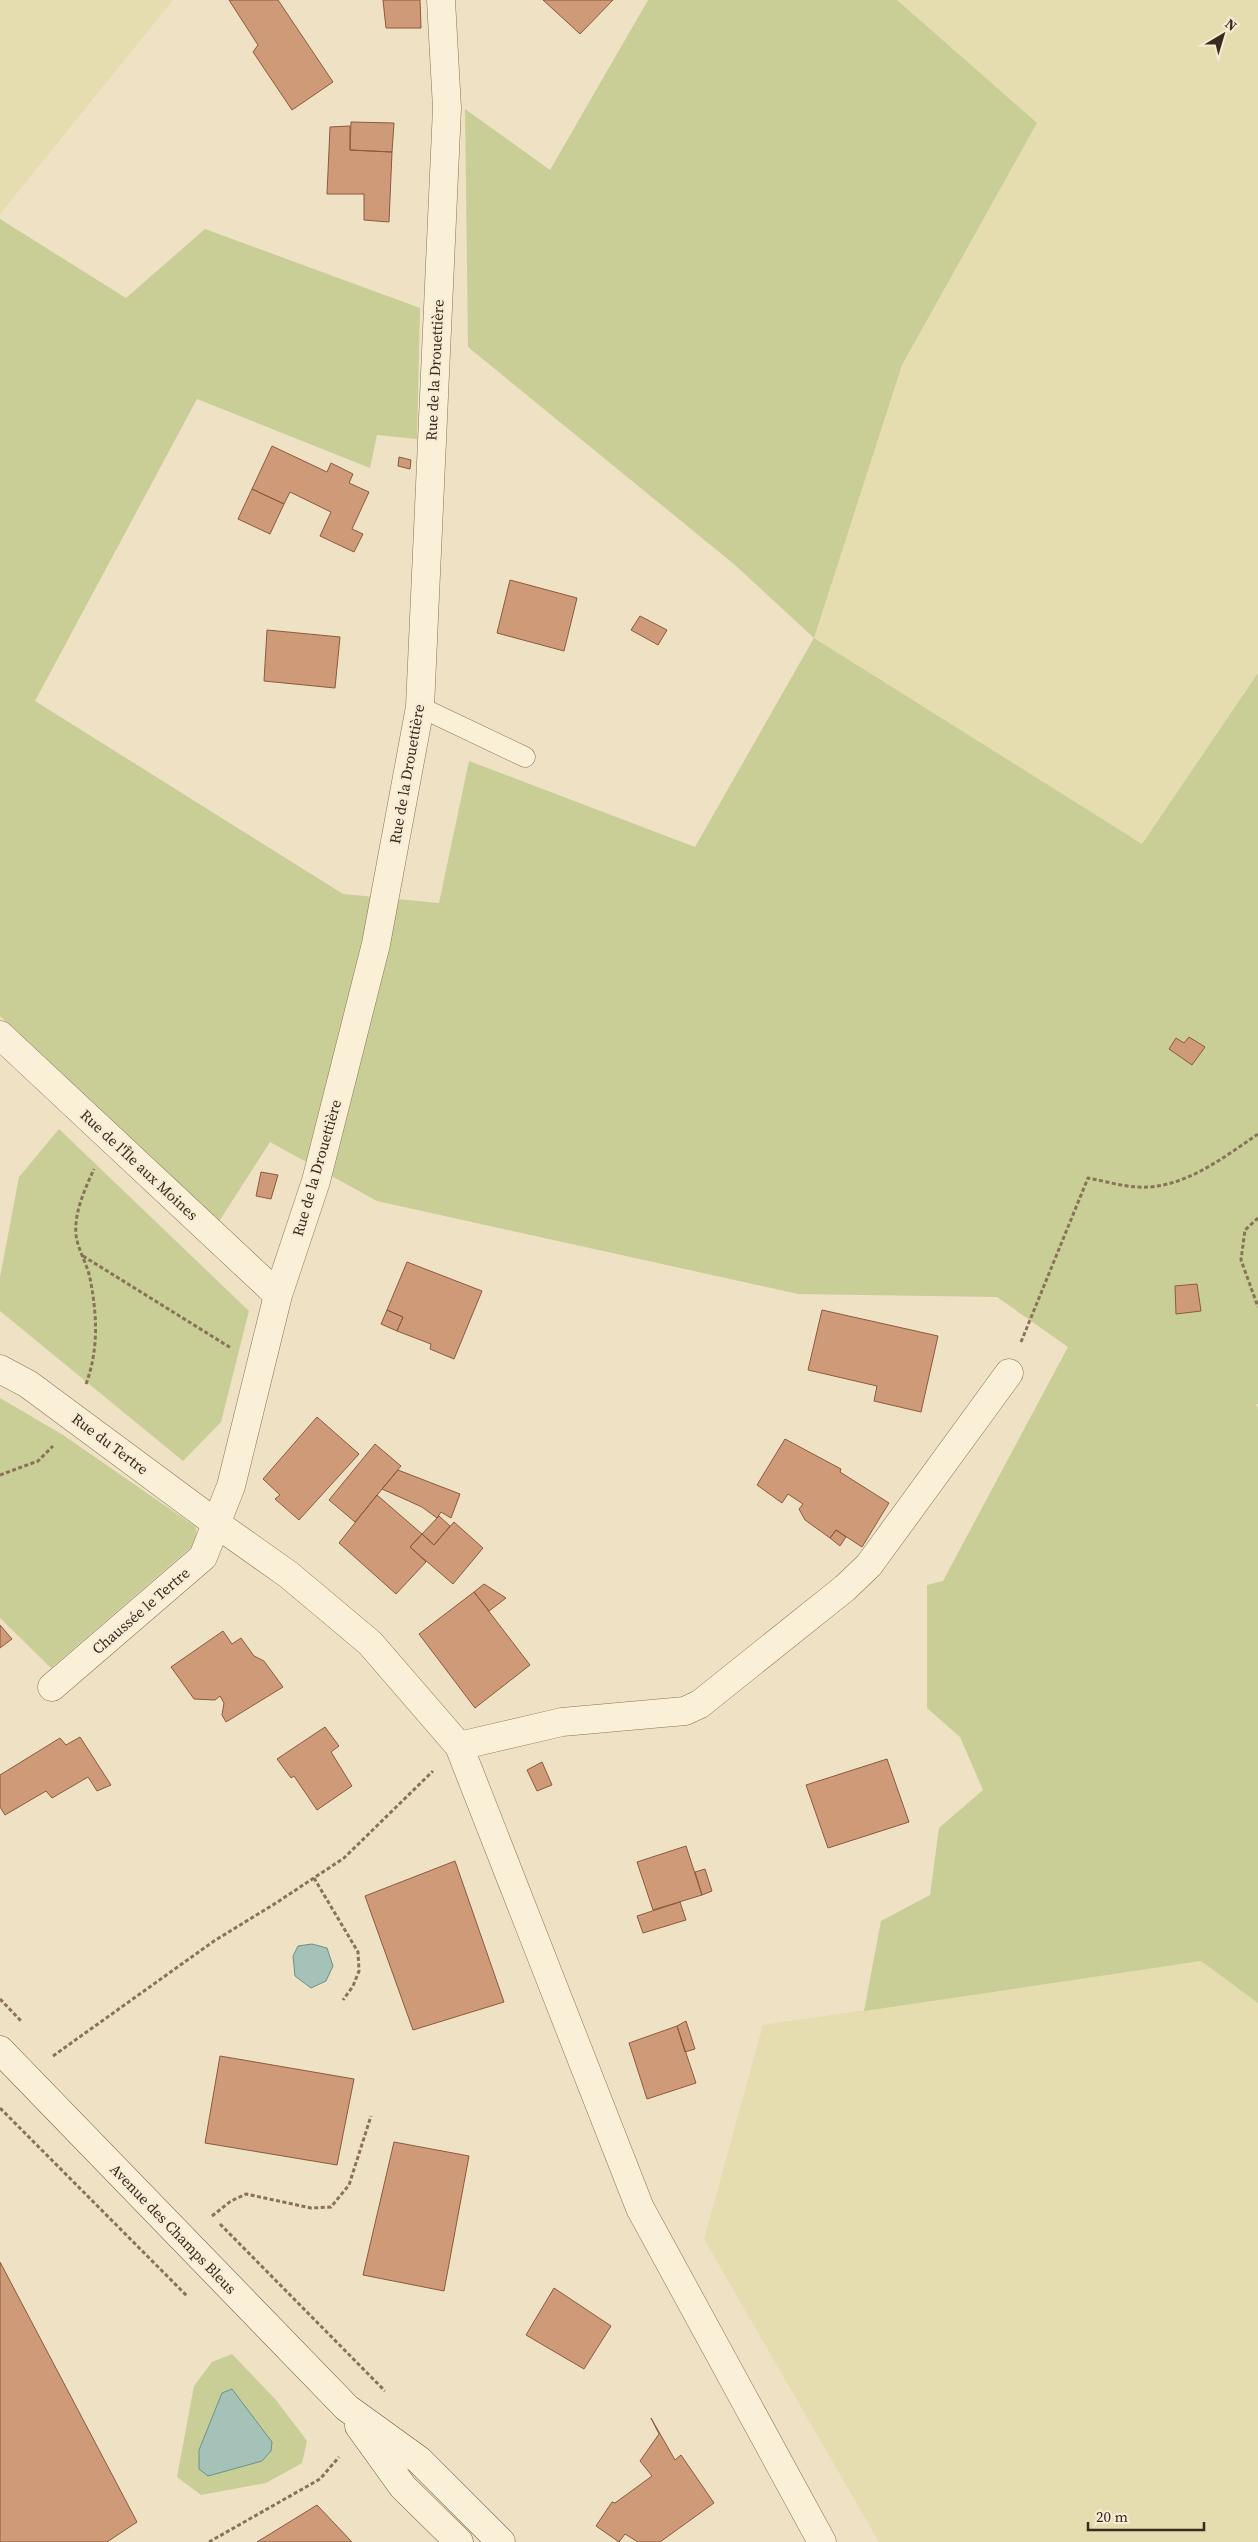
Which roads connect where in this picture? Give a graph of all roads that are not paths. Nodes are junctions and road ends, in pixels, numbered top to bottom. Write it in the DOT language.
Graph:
graph roads {
  1 [pos="441,0"];
  2 [pos="420,708"];
  3 [pos="525,757"];
  4 [pos="0,1035"];
  5 [pos="278,1295"];
  6 [pos="0,1369"];
  7 [pos="1009,1373"];
  8 [pos="217,1524"];
  9 [pos="52,1688"];
  10 [pos="459,1746"];
  11 [pos="0,2050"];
  12 [pos="347,2408"];
  13 [pos="459,2542"];
  14 [pos="501,2542"];
  15 [pos="822,2542"];
  1 -- 2 [label="street, Rue de la Drouettière"];
  2 -- 3 [label="lane"];
  2 -- 5 [label="street, Rue de la Drouettière"];
  4 -- 5 [label="street, Rue de l'Île aux Moines"];
  5 -- 8 [label="street, Rue de la Drouettière"];
  6 -- 8 [label="street, Rue du Tertre"];
  7 -- 10 [label="street"];
  8 -- 9 [label="street, Chaussée le Tertre"];
  8 -- 10 [label="street, Rue du Tertre"];
  10 -- 15 [label="street, Rue du Tertre"];
  11 -- 12 [label="street, Avenue des Champs Bleus"];
  12 -- 13 [label="street, Avenue des Champs Bleus"];
  12 -- 14 [label="street, Avenue des Champs Bleus"];
}
